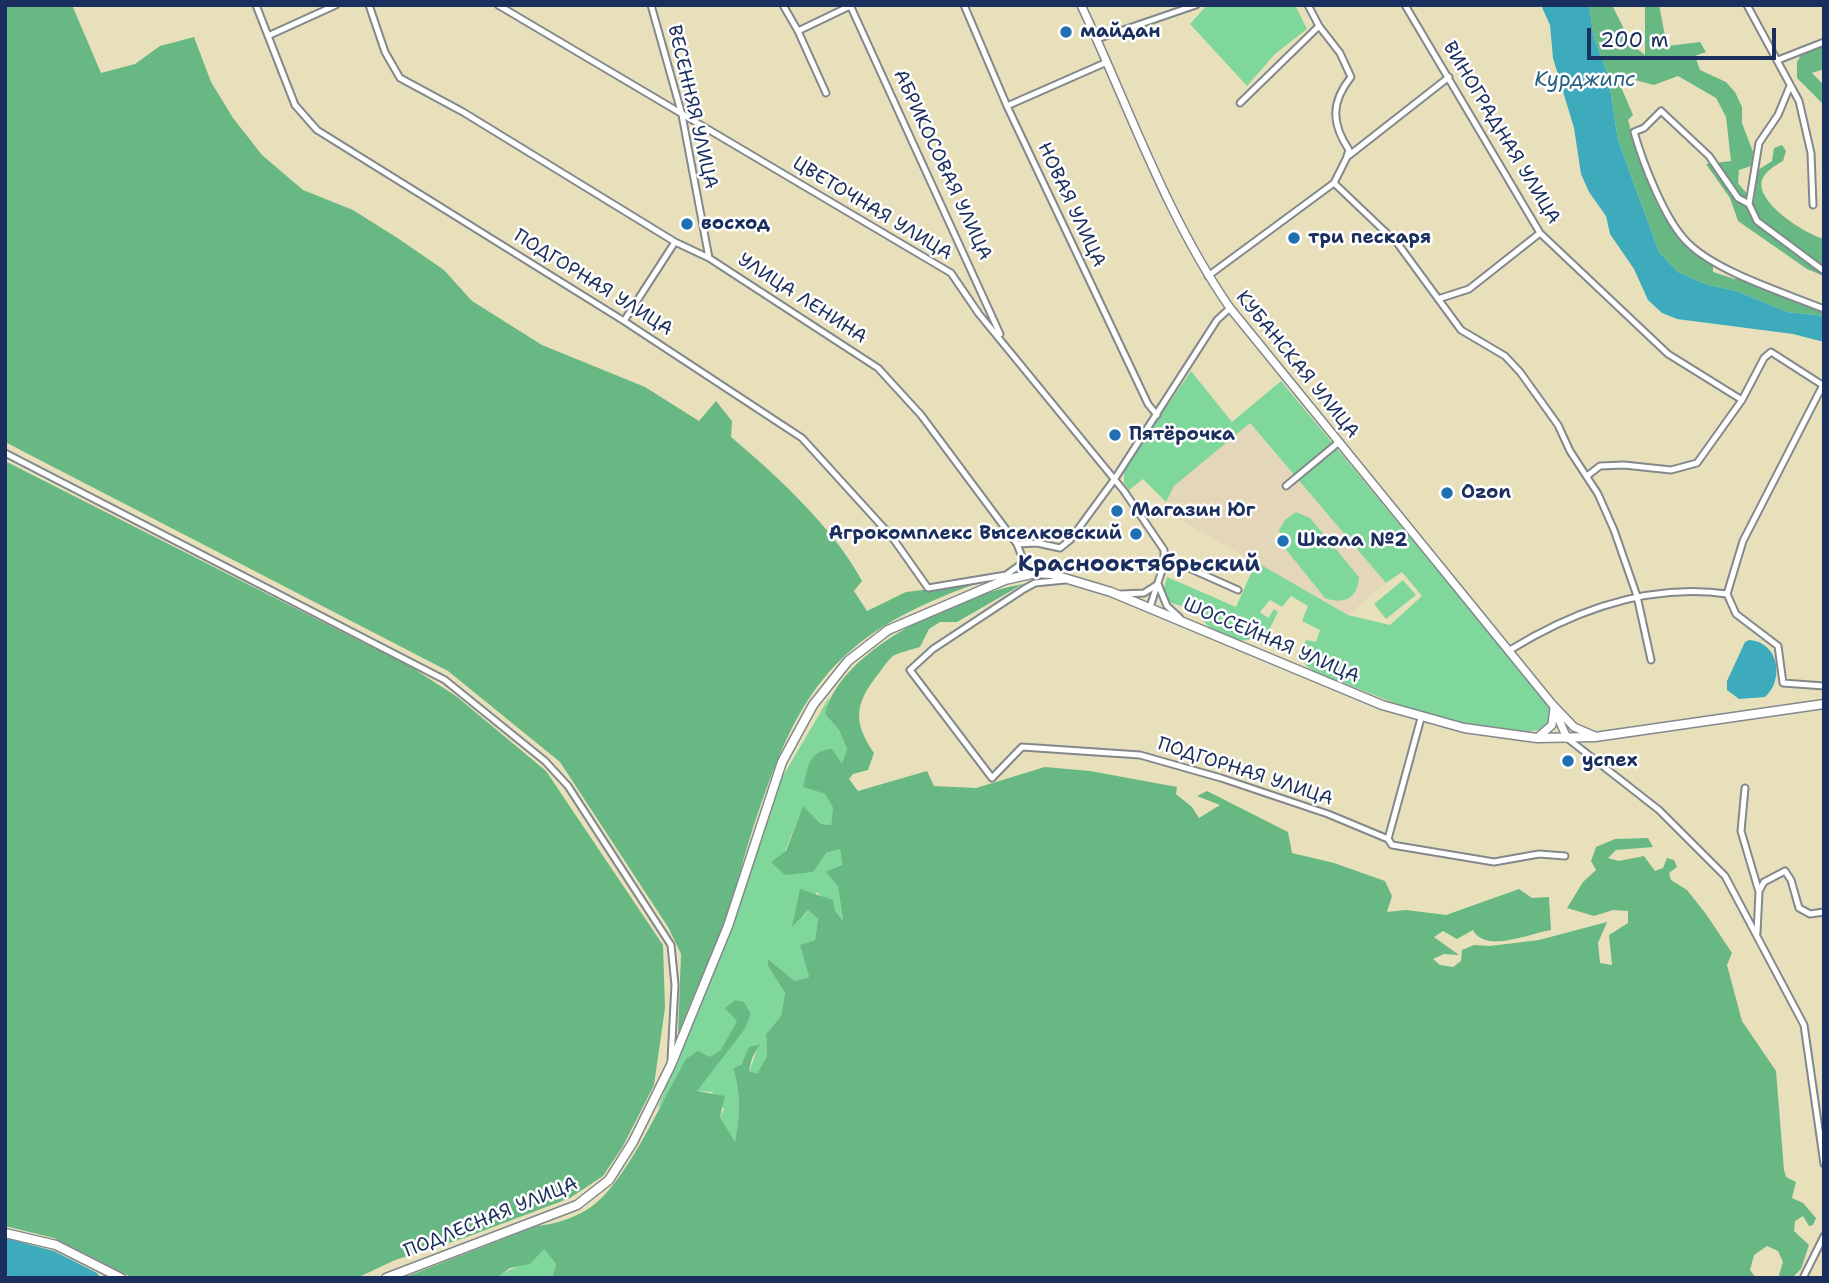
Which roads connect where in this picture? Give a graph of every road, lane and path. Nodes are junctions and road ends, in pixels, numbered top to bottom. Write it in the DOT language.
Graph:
graph roads {
  1 [pos="256,5"];
  2 [pos="336,5"];
  3 [pos="369,5"];
  4 [pos="498,5"];
  5 [pos="651,5"];
  6 [pos="783,5"];
  7 [pos="964,5"];
  8 [pos="1081,5"];
  9 [pos="1177,5"];
  10 [pos="1196,5"];
  11 [pos="1308,5"];
  12 [pos="1405,5"];
  13 [pos="1747,5"];
  14 [pos="850,6"];
  15 [pos="1174,12"];
  16 [pos="1319,26"];
  17 [pos="798,31"];
  18 [pos="270,35"];
  19 [pos="1097,39"];
  20 [pos="1824,42"];
  21 [pos="1778,60"];
  22 [pos="1107,62"];
  23 [pos="1449,77"];
  24 [pos="1790,86"];
  25 [pos="826,93"];
  26 [pos="1240,103"];
  27 [pos="1007,106"];
  28 [pos="682,116"];
  29 [pos="1347,157"];
  30 [pos="1334,183"];
  31 [pos="1749,204"];
  32 [pos="1813,205"];
  33 [pos="1540,233"];
  34 [pos="675,242"];
  35 [pos="709,258"];
  36 [pos="1824,271"];
  37 [pos="1208,276"];
  38 [pos="1438,299"];
  39 [pos="1230,308"];
  40 [pos="1824,309"];
  41 [pos="624,321"];
  42 [pos="1002,340"];
  43 [pos="1823,386"];
  44 [pos="1742,400"];
  45 [pos="1157,415"];
  46 [pos="1339,442"];
  47 [pos="5,453"];
  48 [pos="1587,476"];
  49 [pos="1114,480"];
  50 [pos="1286,486"];
  51 [pos="1017,544"];
  52 [pos="1164,557"];
  53 [pos="1070,579"];
  54 [pos="1158,584"];
  55 [pos="1238,590"];
  56 [pos="1111,592"];
  57 [pos="1727,594"];
  58 [pos="1637,596"];
  59 [pos="1150,607"];
  60 [pos="1184,621"];
  61 [pos="1510,650"];
  62 [pos="1651,660"];
  63 [pos="1824,686"];
  64 [pos="1552,704"];
  65 [pos="1824,704"];
  66 [pos="1421,718"];
  67 [pos="1595,737"];
  68 [pos="1537,738"];
  69 [pos="1567,738"];
  70 [pos="1745,788"];
  71 [pos="1388,839"];
  72 [pos="1565,856"];
  73 [pos="1759,892"];
  74 [pos="1824,912"];
  75 [pos="1757,934"];
  76 [pos="699,997"];
  77 [pos="671,1065"];
  78 [pos="1824,1164"];
  79 [pos="5,1233"];
  80 [pos="1824,1236"];
  81 [pos="1804,1276"];
  82 [pos="121,1278"];
  83 [pos="386,1278"];
  1 -- 18 [label="street, ПОДГОРНАЯ УЛИЦА"];
  2 -- 18 [label="street"];
  3 -- 34 [label="street, УЛИЦА ЛЕНИНА"];
  4 -- 28 [label="street, ЦВЕТОЧНАЯ УЛИЦА"];
  5 -- 28 [label="street, ВЕСЕННЯЯ УЛИЦА"];
  6 -- 17 [label="street"];
  7 -- 27 [label="street, НОВАЯ УЛИЦА"];
  8 -- 19 [label="main road, КУБАНСКАЯ УЛИЦА"];
  9 -- 15 [label="street"];
  10 -- 15 [label="street"];
  11 -- 16 [label="street"];
  12 -- 23 [label="street, ВИНОГРАДНАЯ УЛИЦА"];
  13 -- 21 [label="street"];
  14 -- 17 [label="street"];
  14 -- 42 [label="street, АБРИКОСОВАЯ УЛИЦА"];
  15 -- 19 [label="street"];
  16 -- 26 [label="street"];
  16 -- 29 [label="street"];
  17 -- 25 [label="street"];
  18 -- 41 [label="street, ПОДГОРНАЯ УЛИЦА"];
  19 -- 22 [label="main road, КУБАНСКАЯ УЛИЦА"];
  20 -- 21 [label="street"];
  21 -- 24 [label="street"];
  22 -- 27 [label="street"];
  22 -- 37 [label="main road, КУБАНСКАЯ УЛИЦА"];
  23 -- 29 [label="street"];
  23 -- 33 [label="street, ВИНОГРАДНАЯ УЛИЦА"];
  24 -- 31 [label="street"];
  24 -- 32 [label="street"];
  27 -- 45 [label="street, НОВАЯ УЛИЦА"];
  28 -- 35 [label="street, ВЕСЕННЯЯ УЛИЦА"];
  28 -- 42 [label="street, ЦВЕТОЧНАЯ УЛИЦА"];
  29 -- 30 [label="street"];
  30 -- 37 [label="street"];
  30 -- 38 [label="street"];
  31 -- 36 [label="street"];
  31 -- 40 [label="street"];
  33 -- 38 [label="street"];
  33 -- 44 [label="street, ВИНОГРАДНАЯ УЛИЦА"];
  34 -- 35 [label="street, УЛИЦА ЛЕНИНА"];
  34 -- 41 [label="street"];
  35 -- 51 [label="street, УЛИЦА ЛЕНИНА"];
  37 -- 39 [label="main road, КУБАНСКАЯ УЛИЦА"];
  38 -- 48 [label="street"];
  39 -- 45 [label="street"];
  39 -- 46 [label="main road, КУБАНСКАЯ УЛИЦА"];
  41 -- 51 [label="street, ПОДГОРНАЯ УЛИЦА"];
  42 -- 49 [label="street, ЦВЕТОЧНАЯ УЛИЦА"];
  43 -- 44 [label="street"];
  43 -- 57 [label="street"];
  44 -- 48 [label="street"];
  45 -- 49 [label="street"];
  46 -- 50 [label="street"];
  46 -- 61 [label="main road, КУБАНСКАЯ УЛИЦА"];
  47 -- 77 [label="street"];
  48 -- 58 [label="street"];
  49 -- 51 [label="street"];
  49 -- 52 [label="street, ЦВЕТОЧНАЯ УЛИЦА"];
  52 -- 54 [label="street"];
  52 -- 55 [label="street"];
  53 -- 56 [label="main road, ШОССЕЙНАЯ УЛИЦА"];
  53 -- 71 [label="street, ПОДГОРНАЯ УЛИЦА"];
  53 -- 76 [label="main road, ШОССЕЙНАЯ УЛИЦА"];
  54 -- 56 [label="street"];
  54 -- 59 [label="street"];
  54 -- 60 [label="street"];
  56 -- 59 [label="main road, ШОССЕЙНАЯ УЛИЦА"];
  57 -- 58 [label="street"];
  57 -- 63 [label="street"];
  58 -- 61 [label="street"];
  58 -- 62 [label="street"];
  59 -- 60 [label="main road, ШОССЕЙНАЯ УЛИЦА"];
  60 -- 66 [label="main road, ШОССЕЙНАЯ УЛИЦА"];
  61 -- 64 [label="main road, КУБАНСКАЯ УЛИЦА"];
  64 -- 67 [label="main road"];
  64 -- 68 [label="main road"];
  64 -- 69 [label="main road"];
  65 -- 67 [label="main road, ШОССЕЙНАЯ УЛИЦА"];
  66 -- 68 [label="main road, ШОССЕЙНАЯ УЛИЦА"];
  66 -- 71 [label="street"];
  67 -- 69 [label="main road, ШОССЕЙНАЯ УЛИЦА"];
  68 -- 69 [label="main road, ШОССЕЙНАЯ УЛИЦА"];
  69 -- 75 [label="street"];
  70 -- 73 [label="street"];
  71 -- 72 [label="street, ПОДГОРНАЯ УЛИЦА"];
  73 -- 74 [label="street"];
  73 -- 75 [label="street"];
  75 -- 78 [label="street"];
  76 -- 77 [label="main road, ПОДЛЕСНАЯ УЛИЦА"];
  77 -- 83 [label="main road, ПОДЛЕСНАЯ УЛИЦА"];
  79 -- 82 [label="main road"];
  80 -- 81 [label="street"];
}
